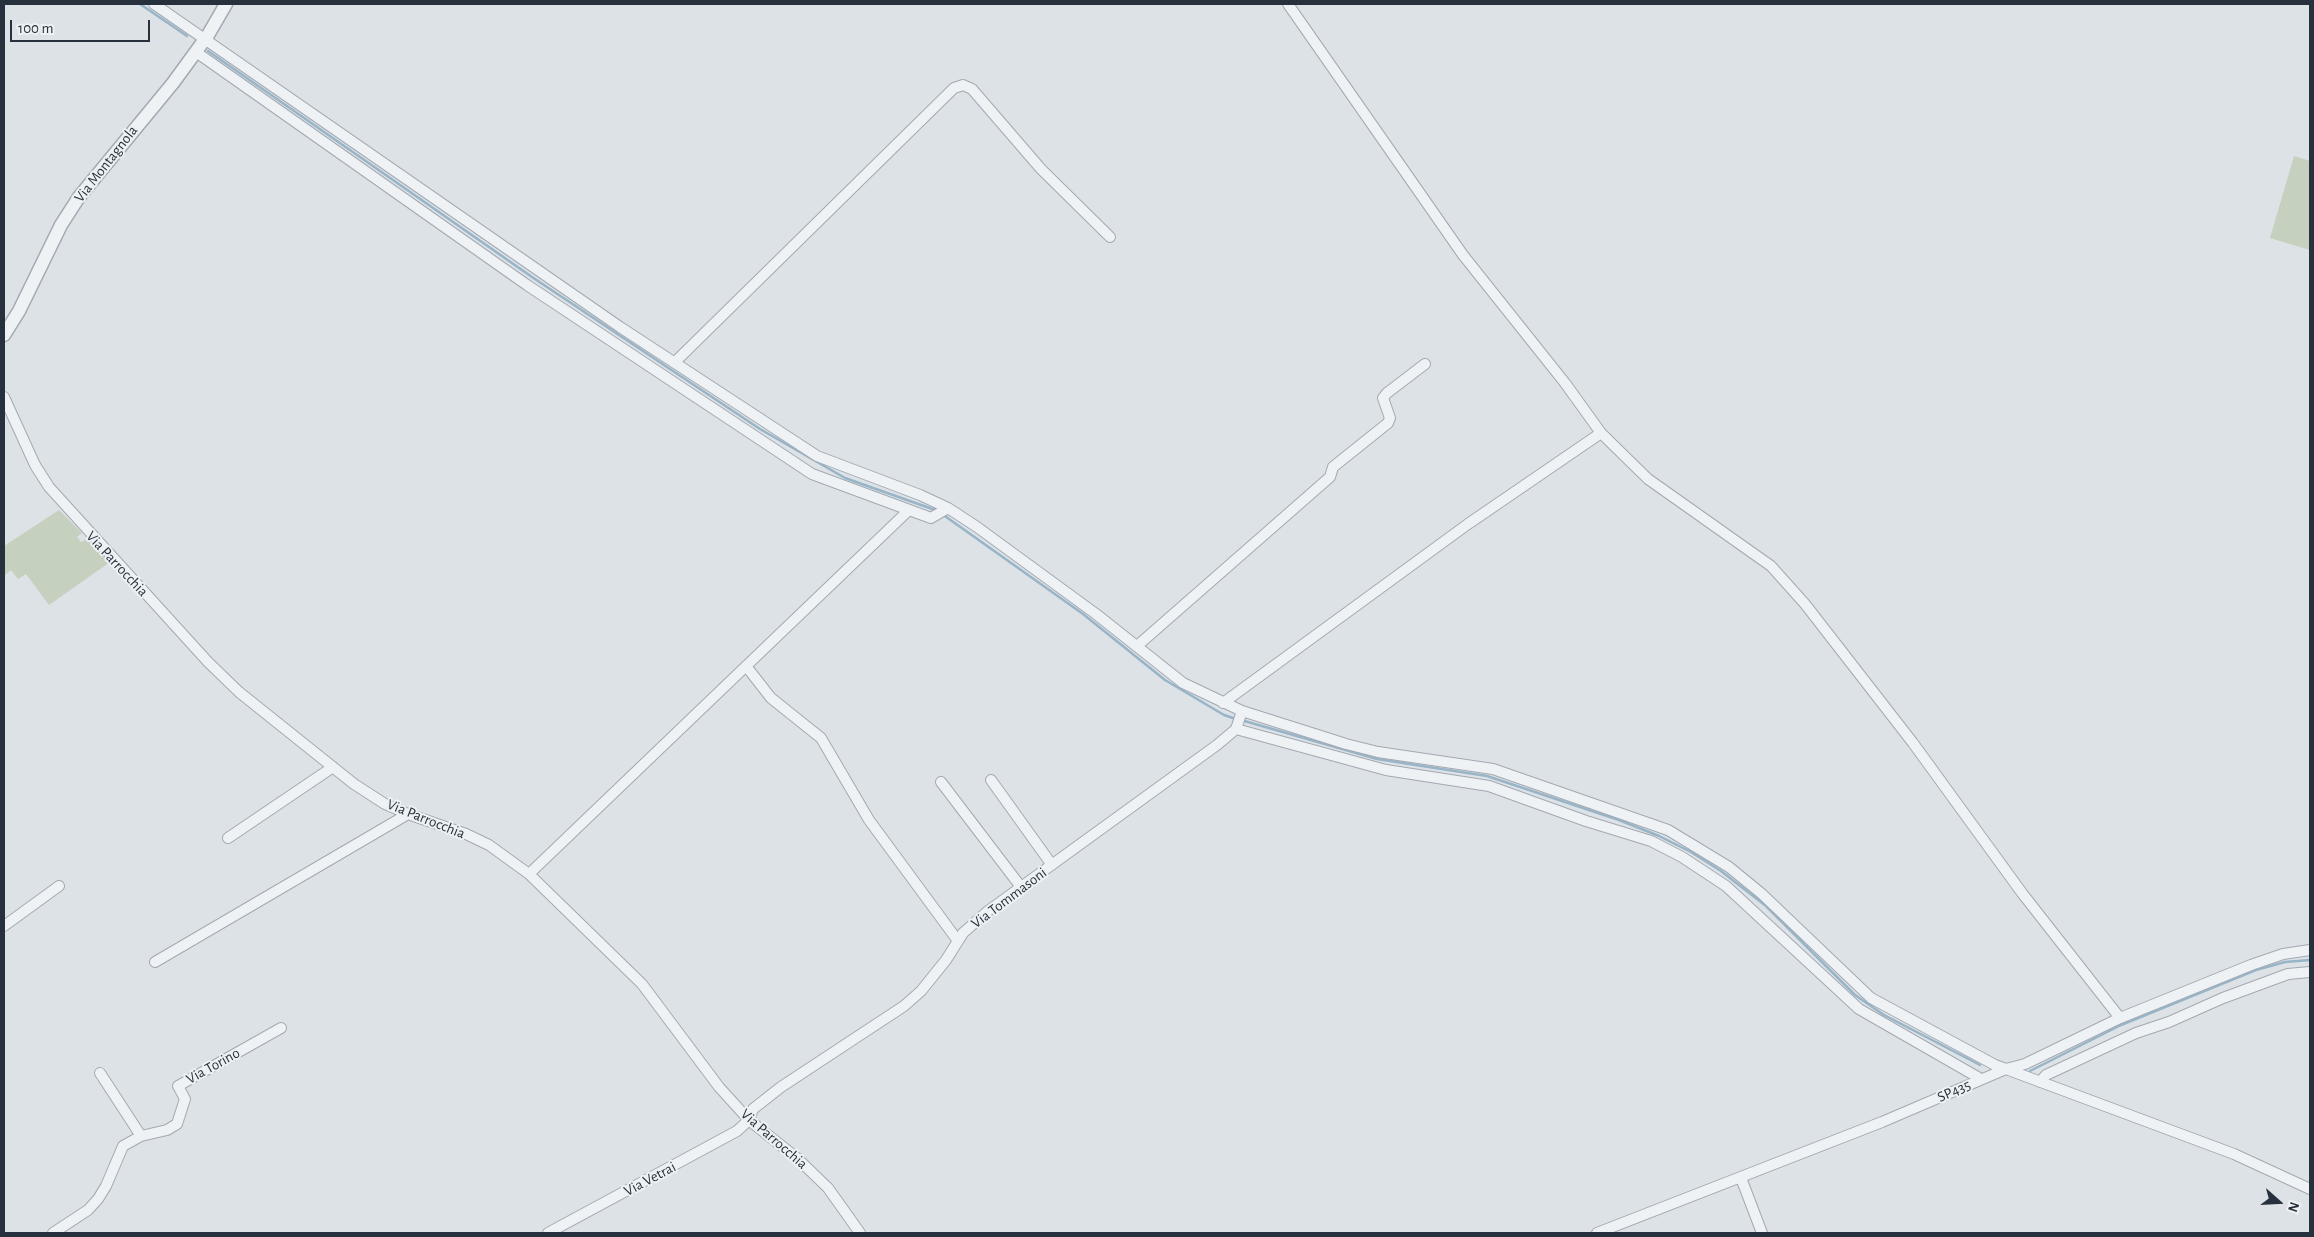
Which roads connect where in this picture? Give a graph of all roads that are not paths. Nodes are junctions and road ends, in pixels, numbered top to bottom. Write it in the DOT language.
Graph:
graph roads {
  1 [pos="154,4"];
  2 [pos="226,4"];
  3 [pos="1288,4"];
  4 [pos="205,40"];
  5 [pos="196,52"];
  6 [pos="1110,237"];
  7 [pos="4,336"];
  8 [pos="675,362"];
  9 [pos="1425,364"];
  10 [pos="4,397"];
  11 [pos="1601,433"];
  12 [pos="909,510"];
  13 [pos="943,511"];
  14 [pos="1137,646"];
  15 [pos="746,666"];
  16 [pos="1223,703"];
  17 [pos="1242,714"];
  18 [pos="1236,728"];
  19 [pos="333,766"];
  20 [pos="991,780"];
  21 [pos="941,782"];
  22 [pos="408,814"];
  23 [pos="1644,822"];
  24 [pos="1640,835"];
  25 [pos="228,838"];
  26 [pos="1052,865"];
  27 [pos="529,874"];
  28 [pos="59,886"];
  29 [pos="1021,887"];
  30 [pos="4,926"];
  31 [pos="958,941"];
  32 [pos="2310,950"];
  33 [pos="155,962"];
  34 [pos="2310,972"];
  35 [pos="2120,1018"];
  36 [pos="281,1028"];
  37 [pos="2006,1068"];
  38 [pos="100,1073"];
  39 [pos="1981,1079"];
  40 [pos="2040,1082"];
  41 [pos="749,1120"];
  42 [pos="141,1136"];
  43 [pos="1741,1178"];
  44 [pos="2310,1189"];
  45 [pos="53,1233"];
  46 [pos="548,1233"];
  47 [pos="860,1233"];
  48 [pos="1597,1233"];
  49 [pos="1762,1233"];
  1 -- 4 [label="street"];
  2 -- 4 [label="street, Via Montagnola"];
  3 -- 11 [label="street"];
  4 -- 5 [label="street, Via Montagnola"];
  4 -- 8 [label="street"];
  5 -- 7 [label="street, Via Montagnola"];
  5 -- 12 [label="street"];
  6 -- 8 [label="street"];
  8 -- 13 [label="street"];
  9 -- 14 [label="street"];
  10 -- 19 [label="street, Via Parrocchia"];
  11 -- 16 [label="street"];
  11 -- 35 [label="street"];
  12 -- 13 [label="street"];
  12 -- 15 [label="street"];
  13 -- 14 [label="street"];
  14 -- 16 [label="street"];
  15 -- 27 [label="street"];
  15 -- 31 [label="street"];
  16 -- 17 [label="street"];
  17 -- 18 [label="street"];
  17 -- 23 [label="street"];
  18 -- 24 [label="street"];
  18 -- 26 [label="street, Via Tommasoni"];
  19 -- 22 [label="street, Via Parrocchia"];
  19 -- 25 [label="street"];
  20 -- 26 [label="street"];
  21 -- 29 [label="street"];
  22 -- 27 [label="street, Via Parrocchia"];
  22 -- 33 [label="street"];
  23 -- 24 [label="street"];
  23 -- 37 [label="street"];
  24 -- 39 [label="street"];
  26 -- 29 [label="street, Via Tommasoni"];
  27 -- 41 [label="street, Via Parrocchia"];
  28 -- 30 [label="street"];
  29 -- 31 [label="street, Via Tommasoni"];
  31 -- 41 [label="street, Via Tommasoni"];
  32 -- 35 [label="street, SP435"];
  34 -- 40 [label="street"];
  35 -- 37 [label="street, SP435"];
  36 -- 42 [label="street, Via Torino"];
  37 -- 39 [label="street, SP435"];
  37 -- 40 [label="street"];
  38 -- 42 [label="street"];
  39 -- 43 [label="street, SP435"];
  40 -- 44 [label="street"];
  41 -- 46 [label="street, Via Vetrai"];
  41 -- 47 [label="street, Via Parrocchia"];
  42 -- 45 [label="street, Via Torino"];
  43 -- 48 [label="street, SP435"];
  43 -- 49 [label="street"];
}
